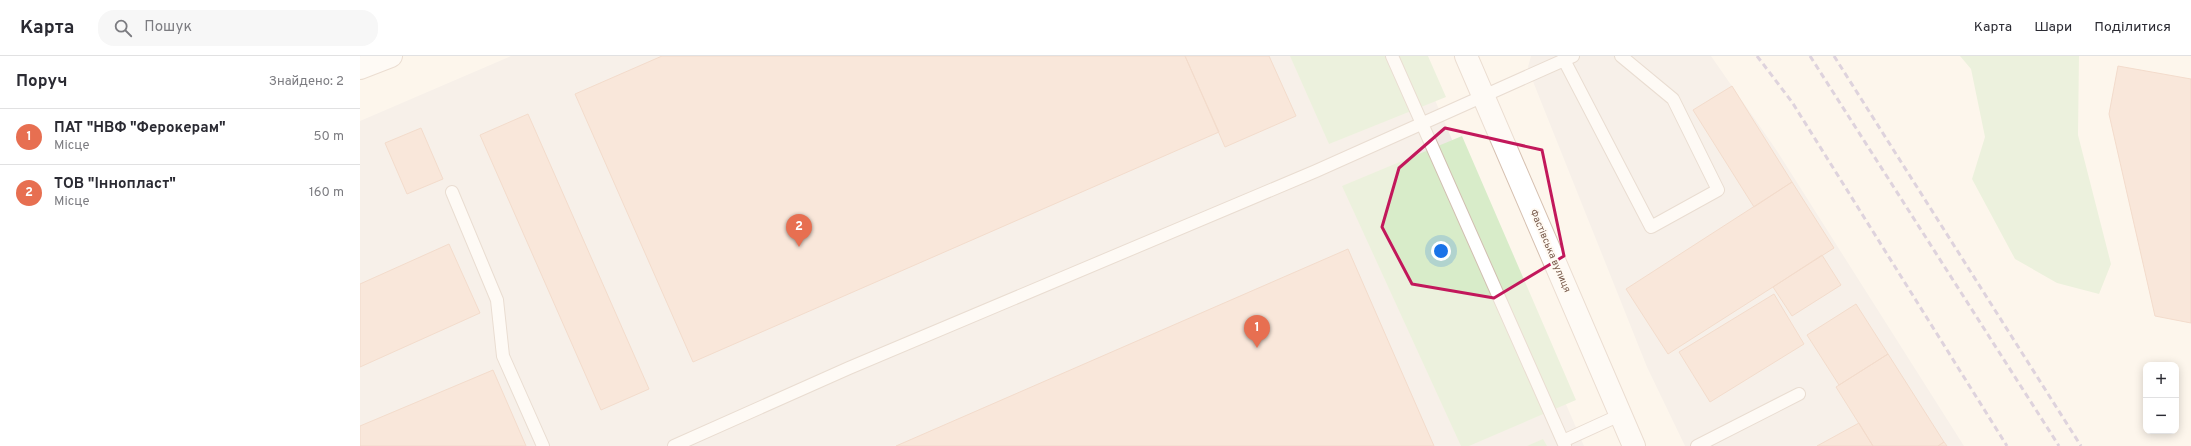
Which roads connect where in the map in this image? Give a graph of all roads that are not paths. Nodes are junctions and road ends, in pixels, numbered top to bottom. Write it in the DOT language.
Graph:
graph roads {
  1 [pos="391,56"];
  2 [pos="1392,56"];
  3 [pos="1466,56"];
  4 [pos="1621,56"];
  5 [pos="1568,58"];
  6 [pos="360,68"];
  7 [pos="1484,96"];
  8 [pos="1422,123"];
  9 [pos="452,192"];
  10 [pos="1799,394"];
  11 [pos="1620,415"];
  12 [pos="1564,443"];
  13 [pos="543,446"];
  14 [pos="674,446"];
  15 [pos="1634,446"];
  16 [pos="1697,446"];
  1 -- 6 [label="street"];
  2 -- 8 [label="lane"];
  3 -- 7 [label="street, Фастівська вулиця"];
  4 -- 5 [label="lane"];
  5 -- 7 [label="lane"];
  7 -- 8 [label="lane"];
  7 -- 11 [label="street, Фастівська вулиця"];
  8 -- 12 [label="lane"];
  8 -- 14 [label="lane"];
  9 -- 13 [label="lane"];
  10 -- 16 [label="lane"];
  11 -- 12 [label="lane"];
  11 -- 15 [label="street, Фастівська вулиця"];
}
